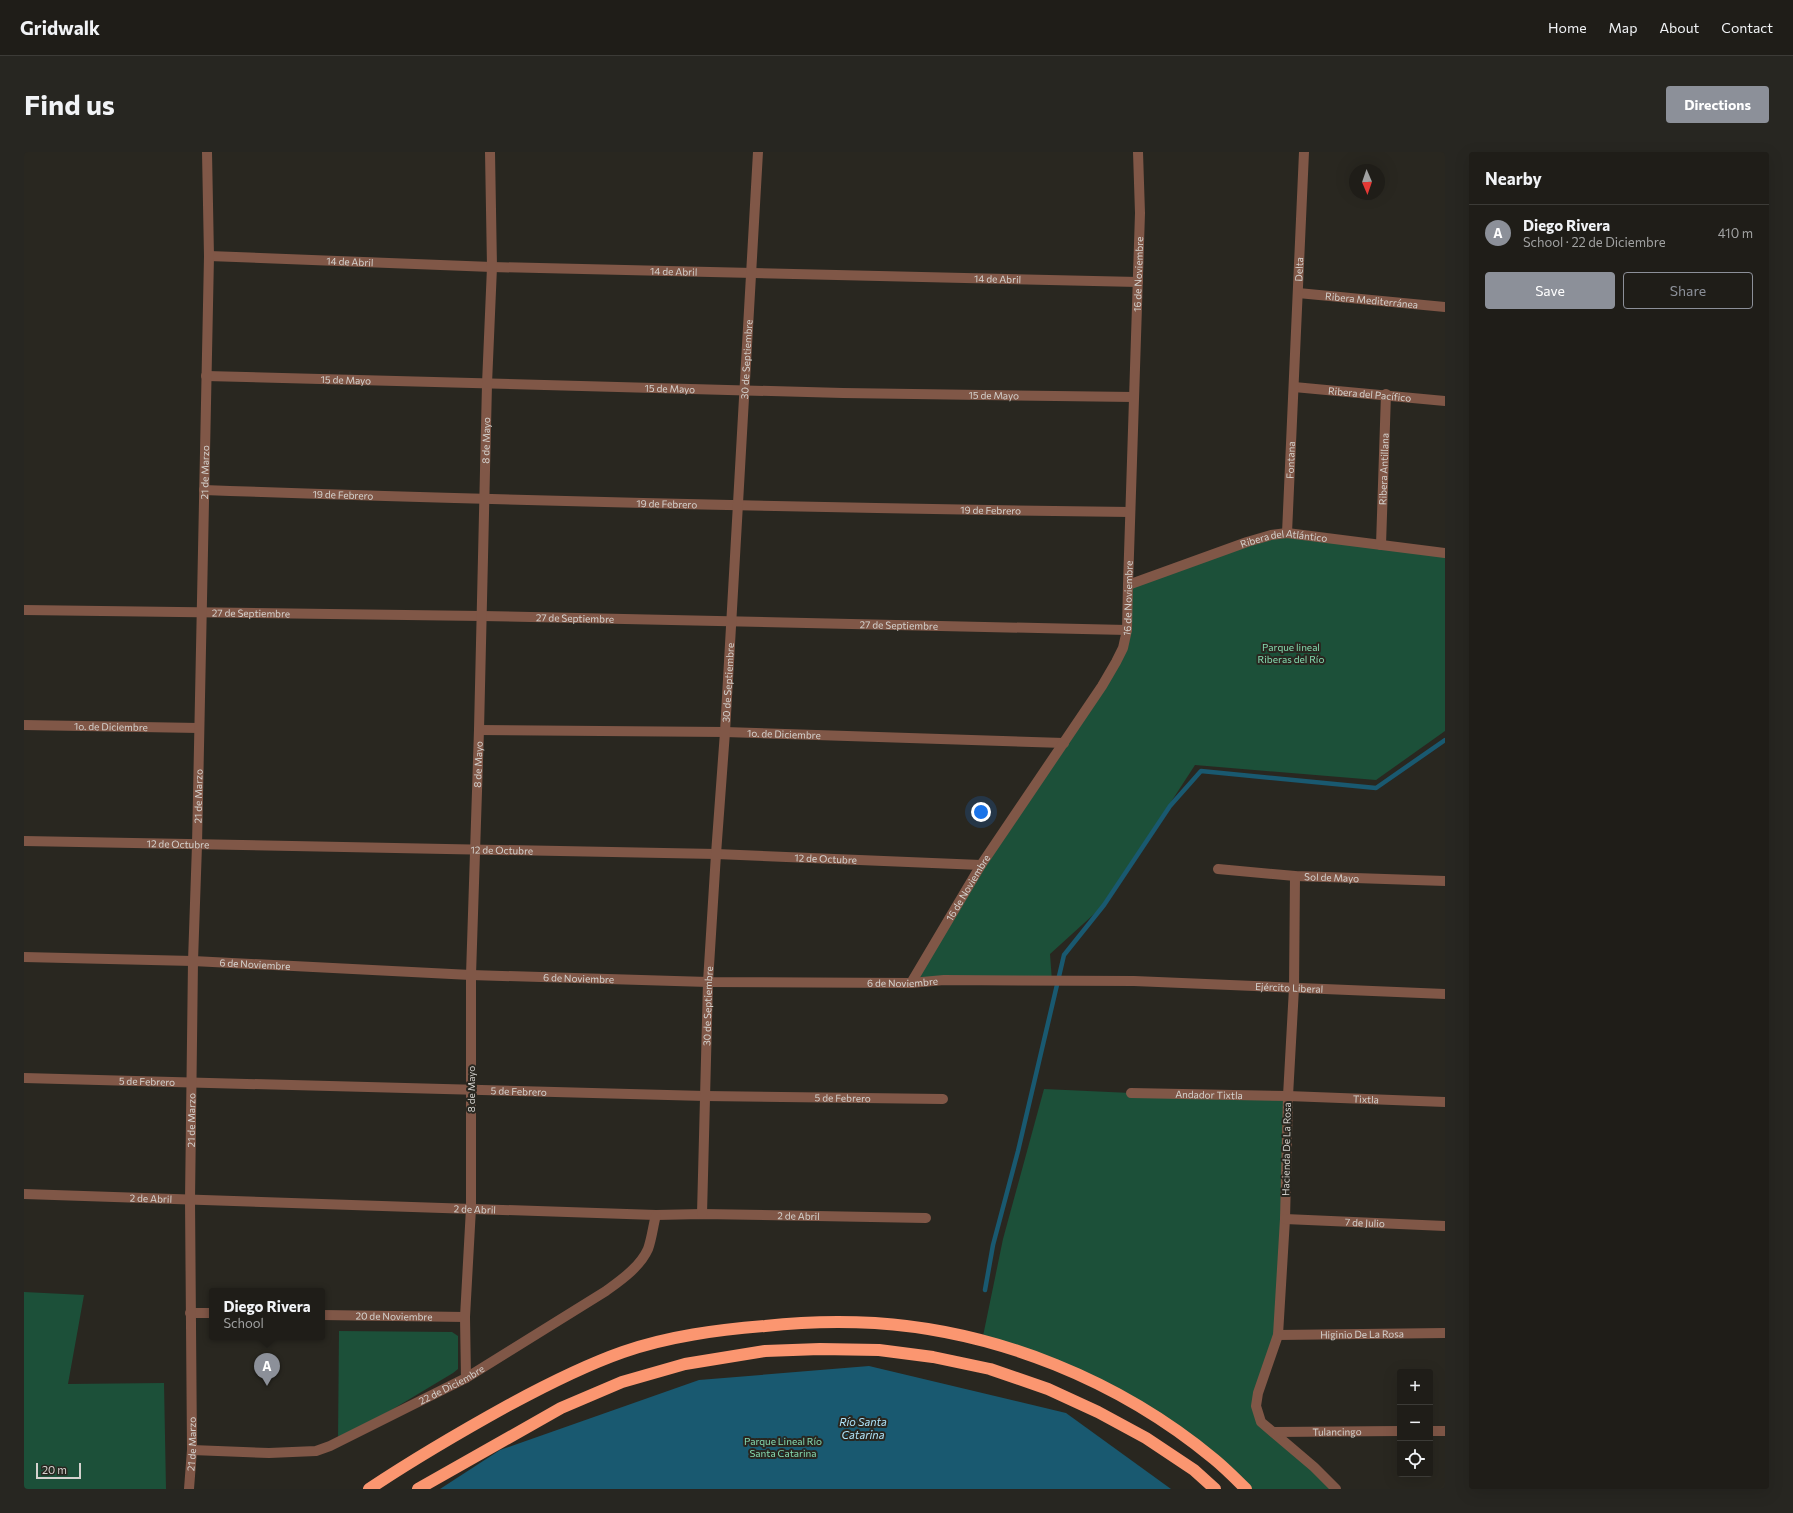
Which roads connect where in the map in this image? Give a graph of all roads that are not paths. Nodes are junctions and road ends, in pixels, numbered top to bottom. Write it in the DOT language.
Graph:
graph roads {
  1 [pos="206,152"];
  2 [pos="490,152"];
  3 [pos="758,152"];
  4 [pos="1138,152"];
  5 [pos="1304,152"];
  6 [pos="209,256"];
  7 [pos="492,267"];
  8 [pos="751,274"];
  9 [pos="1138,282"];
  10 [pos="1298,292"];
  11 [pos="1445,307"];
  12 [pos="206,376"];
  13 [pos="486,384"];
  14 [pos="1294,386"];
  15 [pos="745,390"];
  16 [pos="1386,394"];
  17 [pos="1134,397"];
  18 [pos="1445,401"];
  19 [pos="204,490"];
  20 [pos="484,500"];
  21 [pos="738,506"];
  22 [pos="1130,512"];
  23 [pos="1287,533"];
  24 [pos="1381,545"];
  25 [pos="1445,553"];
  26 [pos="1128,585"];
  27 [pos="24,610"];
  28 [pos="201,612"];
  29 [pos="482,616"];
  30 [pos="731,622"];
  31 [pos="1127,630"];
  32 [pos="24,725"];
  33 [pos="199,728"];
  34 [pos="479,730"];
  35 [pos="725,732"];
  36 [pos="1064,742"];
  37 [pos="24,841"];
  38 [pos="197,845"];
  39 [pos="475,850"];
  40 [pos="716,854"];
  41 [pos="981,865"];
  42 [pos="1218,869"];
  43 [pos="1295,876"];
  44 [pos="1445,881"];
  45 [pos="24,957"];
  46 [pos="193,961"];
  47 [pos="470,975"];
  48 [pos="1134,981"];
  49 [pos="708,982"];
  50 [pos="911,983"];
  51 [pos="1294,988"];
  52 [pos="1445,994"];
  53 [pos="24,1078"];
  54 [pos="191,1083"];
  55 [pos="472,1089"];
  56 [pos="1131,1093"];
  57 [pos="705,1096"];
  58 [pos="1288,1096"];
  59 [pos="943,1100"];
  60 [pos="1445,1102"];
  61 [pos="24,1194"];
  62 [pos="190,1200"];
  63 [pos="471,1208"];
  64 [pos="702,1214"];
  65 [pos="656,1215"];
  66 [pos="926,1218"];
  67 [pos="1285,1219"];
  68 [pos="1445,1226"];
  69 [pos="190,1313"];
  70 [pos="209,1313"];
  71 [pos="325,1315"];
  72 [pos="465,1317"];
  73 [pos="1445,1333"];
  74 [pos="1278,1335"];
  75 [pos="466,1378"];
  76 [pos="1397,1431"];
  77 [pos="1433,1431"];
  78 [pos="1445,1431"];
  79 [pos="1274,1432"];
  80 [pos="192,1450"];
  81 [pos="189,1489"];
  82 [pos="369,1489"];
  83 [pos="418,1489"];
  84 [pos="1215,1489"];
  85 [pos="1246,1489"];
  86 [pos="1336,1489"];
  1 -- 6 [label="street, 21 de Marzo"];
  2 -- 7 [label="street, 8 de Mayo"];
  3 -- 8 [label="street, 30 de Septiembre"];
  4 -- 9 [label="street, 16 de Noviembre"];
  5 -- 10 [label="street, Delta"];
  6 -- 7 [label="street, 14 de Abril"];
  6 -- 12 [label="street, 21 de Marzo"];
  7 -- 8 [label="street, 14 de Abril"];
  7 -- 13 [label="street, 8 de Mayo"];
  8 -- 9 [label="street, 14 de Abril"];
  8 -- 15 [label="street, 30 de Septiembre"];
  9 -- 17 [label="street, 16 de Noviembre"];
  10 -- 11 [label="street, Ribera Mediterránea"];
  10 -- 14 [label="street, Delta"];
  12 -- 13 [label="street, 15 de Mayo"];
  12 -- 19 [label="street, 21 de Marzo"];
  13 -- 15 [label="street, 15 de Mayo"];
  13 -- 20 [label="street, 8 de Mayo"];
  14 -- 16 [label="street, Ribera del Pacífico"];
  14 -- 23 [label="street, Fontana"];
  15 -- 17 [label="street, 15 de Mayo"];
  15 -- 21 [label="street, 30 de Septiembre"];
  16 -- 18 [label="street, Ribera del Pacífico"];
  16 -- 24 [label="street, Ribera Antillana"];
  17 -- 22 [label="street, 16 de Noviembre"];
  19 -- 20 [label="street, 19 de Febrero"];
  19 -- 28 [label="street, 21 de Marzo"];
  20 -- 21 [label="street, 19 de Febrero"];
  20 -- 29 [label="street, 8 de Mayo"];
  21 -- 22 [label="street, 19 de Febrero"];
  21 -- 30 [label="street, 30 de Septiembre"];
  22 -- 26 [label="street, 16 de Noviembre"];
  23 -- 24 [label="street, Ribera del Atlántico"];
  23 -- 26 [label="street, Ribera del Atlántico"];
  24 -- 25 [label="street, Ribera del Atlántico"];
  26 -- 31 [label="street, 16 de Noviembre"];
  27 -- 28 [label="street, 27 de Septiembre"];
  28 -- 29 [label="street, 27 de Septiembre"];
  28 -- 33 [label="street, 21 de Marzo"];
  29 -- 30 [label="street, 27 de Septiembre"];
  29 -- 34 [label="street, 8 de Mayo"];
  30 -- 31 [label="street, 27 de Septiembre"];
  30 -- 35 [label="street, 30 de Septiembre"];
  31 -- 36 [label="street, 16 de Noviembre"];
  32 -- 33 [label="street, 1o. de Diciembre"];
  33 -- 38 [label="street, 21 de Marzo"];
  34 -- 35 [label="street, 1o. de Diciembre"];
  34 -- 39 [label="street, 8 de Mayo"];
  35 -- 36 [label="street, 1o. de Diciembre"];
  35 -- 40 [label="street, 30 de Septiembre"];
  36 -- 41 [label="street, 16 de Noviembre"];
  37 -- 38 [label="street, 12 de Octubre"];
  38 -- 39 [label="street, 12 de Octubre"];
  38 -- 46 [label="street, 21 de Marzo"];
  39 -- 40 [label="street, 12 de Octubre"];
  39 -- 47 [label="street, 8 de Mayo"];
  40 -- 41 [label="street, 12 de Octubre"];
  40 -- 49 [label="street, 30 de Septiembre"];
  41 -- 50 [label="street, 16 de Noviembre"];
  42 -- 43 [label="street, Sol de Mayo"];
  43 -- 44 [label="street, Sol de Mayo"];
  43 -- 51 [label="street, Hacienda De La Rosa"];
  45 -- 46 [label="street, 6 de Noviembre"];
  46 -- 47 [label="street, 6 de Noviembre"];
  46 -- 54 [label="street, 21 de Marzo"];
  47 -- 49 [label="street, 6 de Noviembre"];
  47 -- 55 [label="street, 8 de Mayo"];
  48 -- 50 [label="street, 6 de Noviembre"];
  48 -- 51 [label="street, Ejército Liberal"];
  49 -- 50 [label="street, 6 de Noviembre"];
  49 -- 57 [label="street, 30 de Septiembre"];
  51 -- 52 [label="street, Ejército Liberal"];
  51 -- 58 [label="street, Hacienda De La Rosa"];
  53 -- 54 [label="street, 5 de Febrero"];
  54 -- 55 [label="street, 5 de Febrero"];
  54 -- 62 [label="street, 21 de Marzo"];
  55 -- 57 [label="street, 5 de Febrero"];
  55 -- 63 [label="street, 8 de Mayo"];
  56 -- 58 [label="street, Andador Tixtla"];
  57 -- 59 [label="street, 5 de Febrero"];
  57 -- 64 [label="street, 30 de Septiembre"];
  58 -- 60 [label="street, Tixtla"];
  58 -- 67 [label="street, Hacienda De La Rosa"];
  61 -- 62 [label="street, 2 de Abril"];
  62 -- 63 [label="street, 2 de Abril"];
  62 -- 69 [label="street, 21 de Marzo"];
  63 -- 65 [label="street, 2 de Abril"];
  63 -- 72 [label="street, 8 de Mayo"];
  64 -- 65 [label="street, 2 de Abril"];
  64 -- 66 [label="street, 2 de Abril"];
  65 -- 75 [label="street, 22 de Diciembre"];
  67 -- 68 [label="street, 7 de Julio"];
  67 -- 74 [label="street, Hacienda De La Rosa"];
  69 -- 70 [label="street"];
  69 -- 80 [label="street, 21 de Marzo"];
  71 -- 72 [label="street, 20 de Noviembre"];
  72 -- 75 [label="street, 8 de Mayo"];
  73 -- 74 [label="street, Higinio De La Rosa"];
  74 -- 79 [label="street, Hacienda De La Rosa"];
  75 -- 80 [label="street, 22 de Diciembre"];
  76 -- 79 [label="street, Tulancingo"];
  77 -- 78 [label="street"];
  79 -- 86 [label="street"];
  80 -- 81 [label="street, 21 de Marzo"];
  82 -- 85 [label="highway"];
  83 -- 84 [label="highway"];
}
